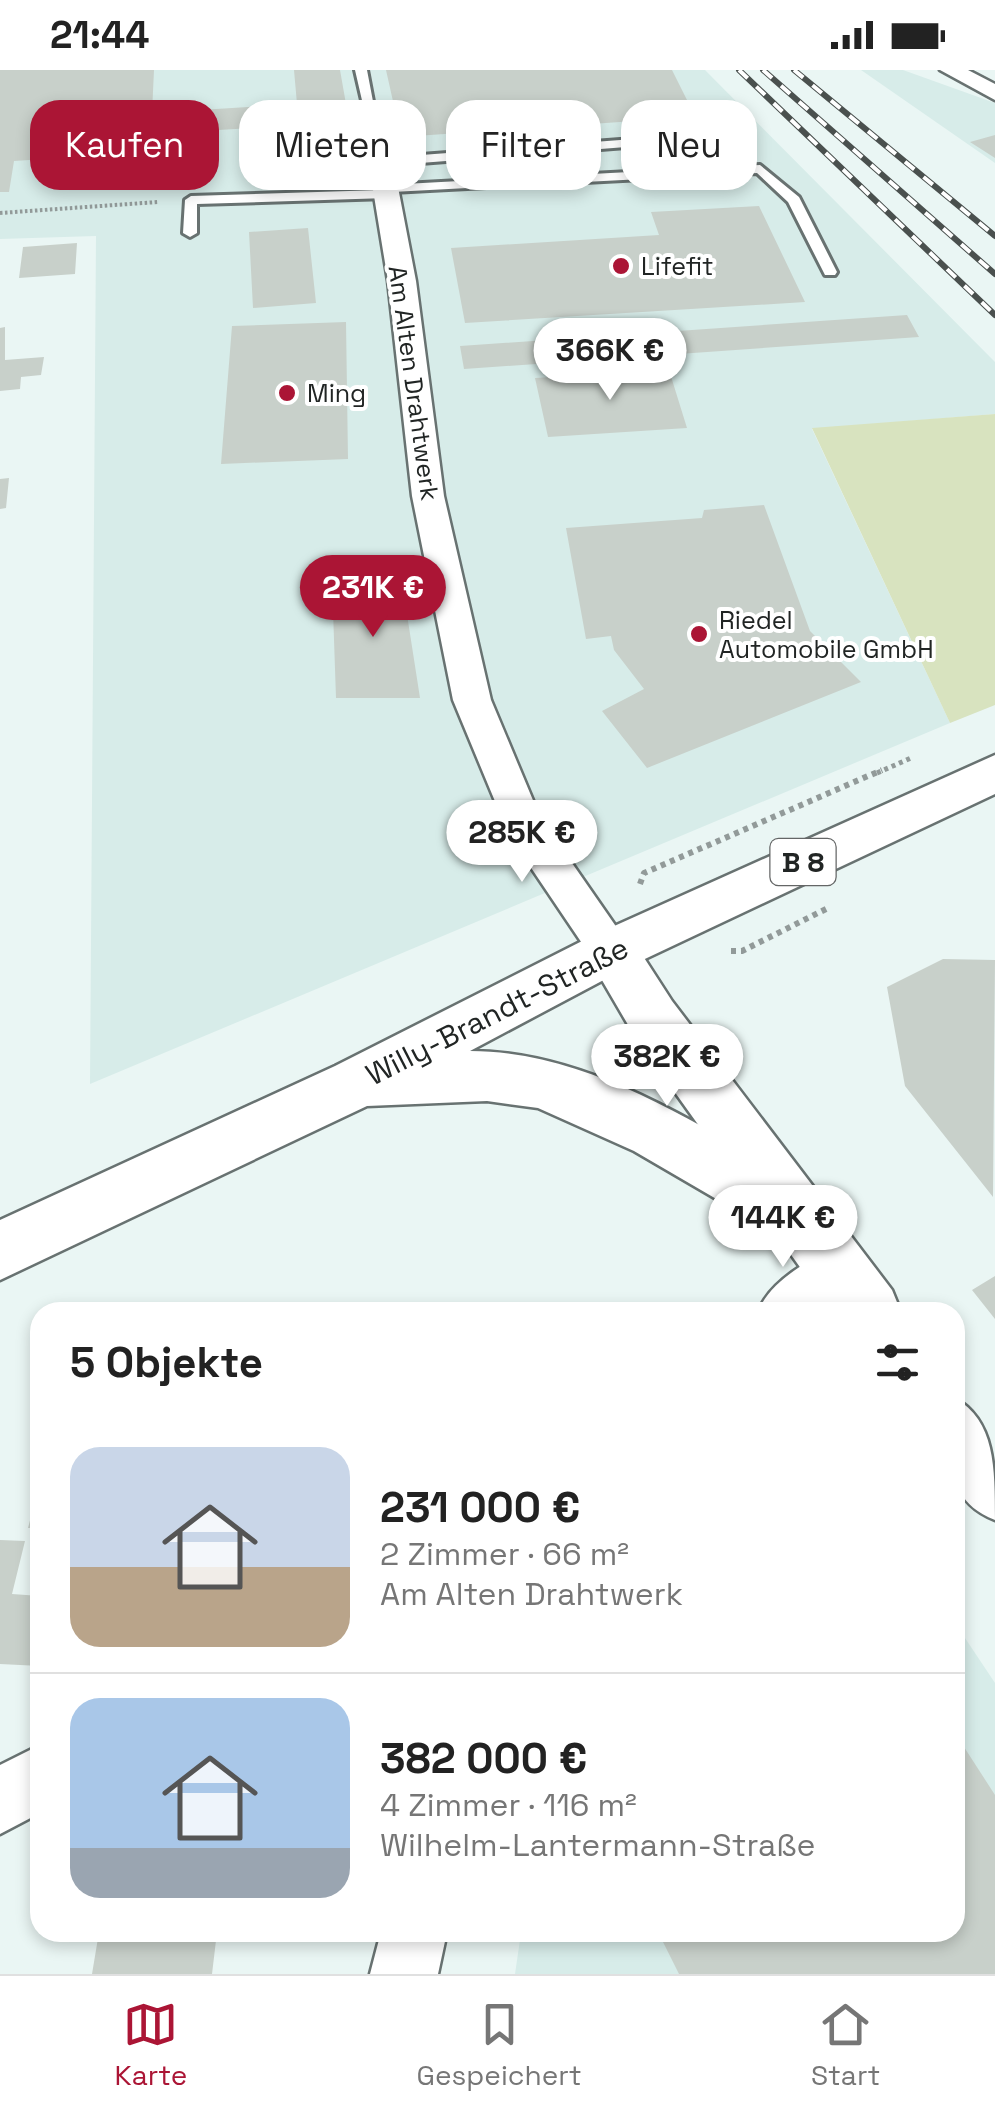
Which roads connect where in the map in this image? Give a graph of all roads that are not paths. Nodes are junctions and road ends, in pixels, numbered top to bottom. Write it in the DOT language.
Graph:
graph roads {
  1 [pos="361,70"];
  2 [pos="952,70"];
  3 [pos="995,92"];
  4 [pos="368,100"];
  5 [pos="621,145"];
  6 [pos="426,166"];
  7 [pos="426,170"];
  8 [pos="255,190"];
  9 [pos="386,190"];
  10 [pos="190,232"];
  11 [pos="830,272"];
  12 [pos="995,773"];
  13 [pos="611,951"];
  14 [pos="355,1084"];
  15 [pos="800,1215"];
  16 [pos="0,1251"];
  17 [pos="855,1292"];
  18 [pos="820,1302"];
  19 [pos="965,1444"];
  20 [pos="995,1486"];
  21 [pos="30,1782"];
  22 [pos="0,1802"];
  23 [pos="412,1942"];
  24 [pos="404,1974"];
  1 -- 4 [label="lane"];
  2 -- 3 [label="street"];
  5 -- 6 [label="lane"];
  7 -- 11 [label="lane"];
  8 -- 10 [label="lane"];
  9 -- 13 [label="street, Am Alten Drahtwerk"];
  12 -- 13 [label="main road, Willy-Brandt-Straße / B 8"];
  13 -- 14 [label="main road, Willy-Brandt-Straße / B 8"];
  13 -- 15 [label="main road"];
  14 -- 15 [label="main road"];
  14 -- 16 [label="main road, Willy-Brandt-Straße / B 8"];
  15 -- 17 [label="main road"];
  17 -- 18 [label="street"];
  19 -- 20 [label="main road"];
  21 -- 22 [label="street"];
  23 -- 24 [label="street"];
}
